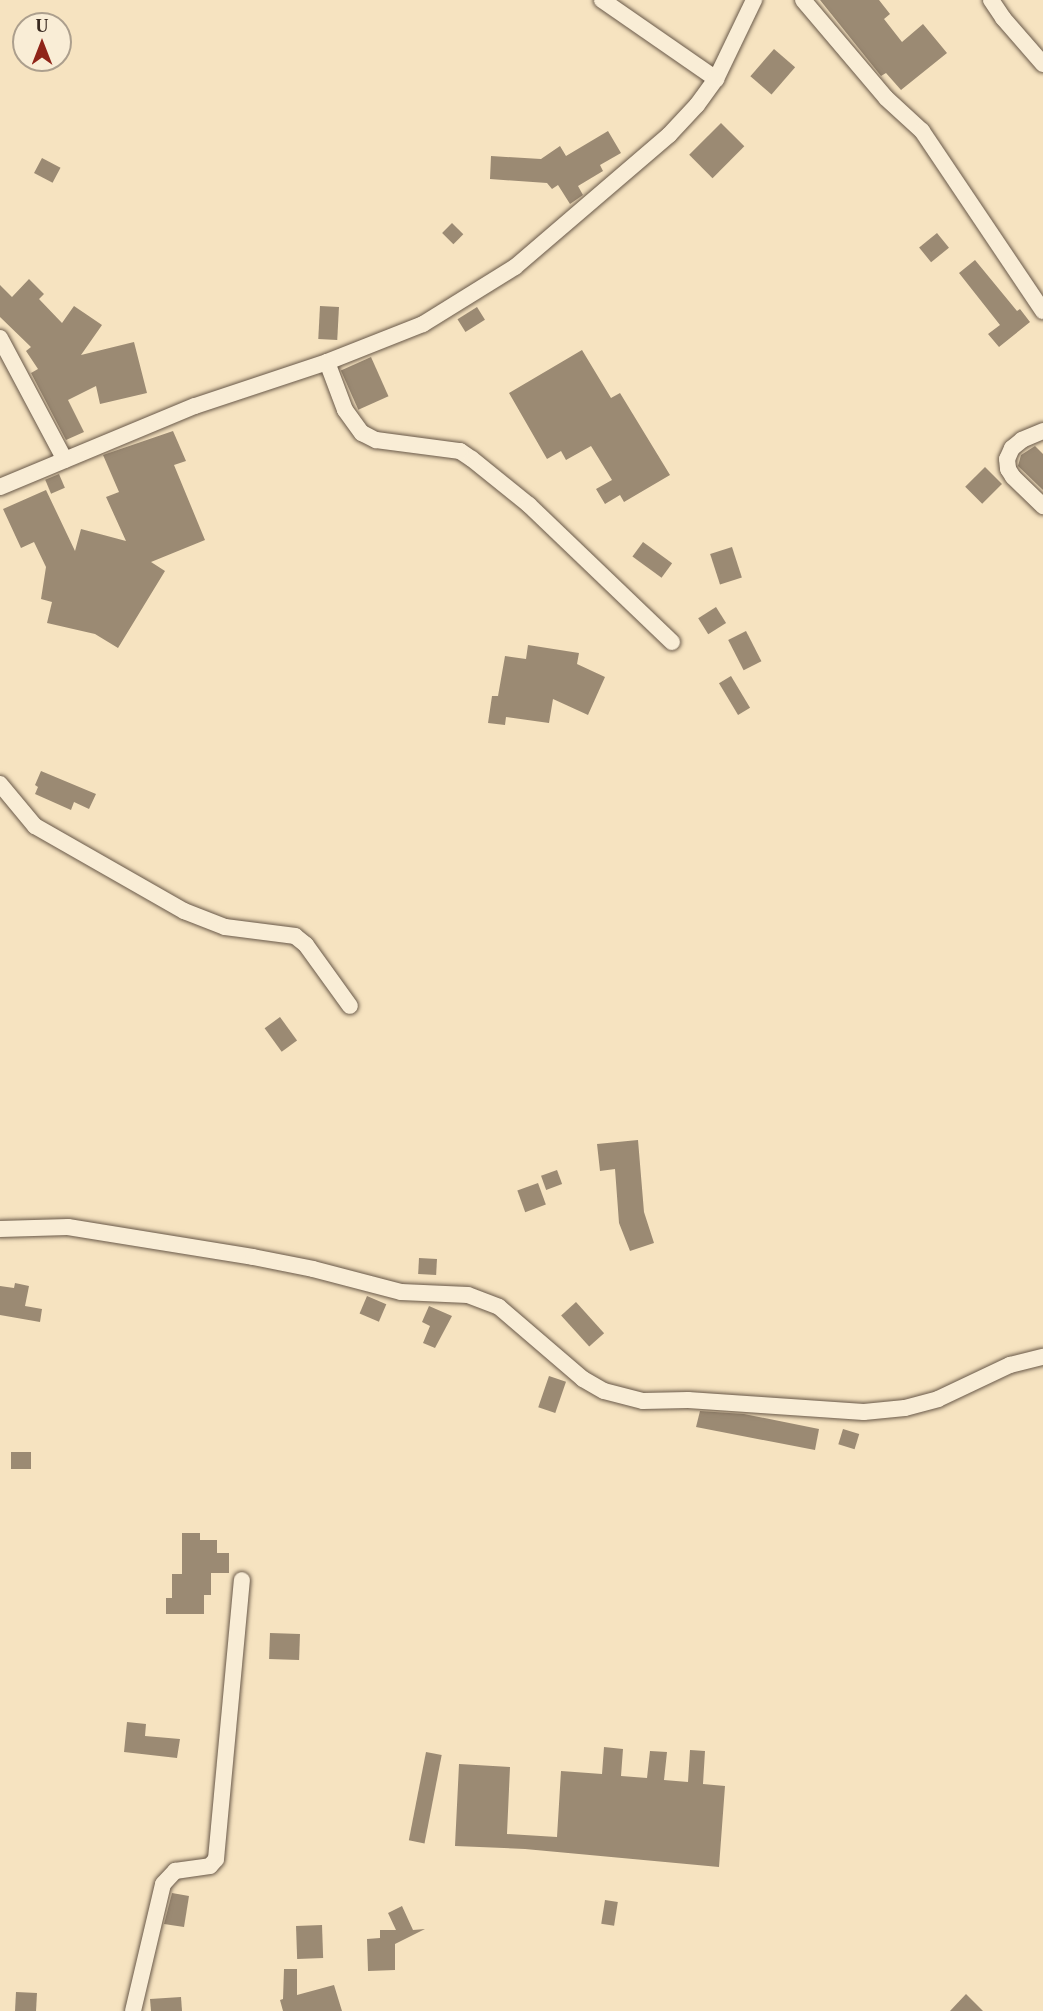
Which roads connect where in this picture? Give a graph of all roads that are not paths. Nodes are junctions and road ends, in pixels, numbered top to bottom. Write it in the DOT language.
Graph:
graph roads {
  1 [pos="602,0"];
  2 [pos="754,0"];
  3 [pos="803,0"];
  4 [pos="992,0"];
  5 [pos="1043,64"];
  6 [pos="716,79"];
  7 [pos="1043,311"];
  8 [pos="0,338"];
  9 [pos="327,362"];
  10 [pos="1043,431"];
  11 [pos="65,460"];
  12 [pos="0,487"];
  13 [pos="1043,506"];
  14 [pos="672,642"];
  15 [pos="0,784"];
  16 [pos="350,1006"];
  17 [pos="0,1229"];
  18 [pos="1043,1357"];
  19 [pos="242,1580"];
  20 [pos="133,2011"];
  1 -- 6 [label="street"];
  2 -- 6 [label="street"];
  3 -- 7 [label="street"];
  4 -- 5 [label="street"];
  6 -- 9 [label="street"];
  8 -- 11 [label="street"];
  9 -- 11 [label="street"];
  9 -- 14 [label="street"];
  10 -- 13 [label="street"];
  11 -- 12 [label="street"];
  15 -- 16 [label="street"];
  17 -- 18 [label="street"];
  19 -- 20 [label="street"];
}
